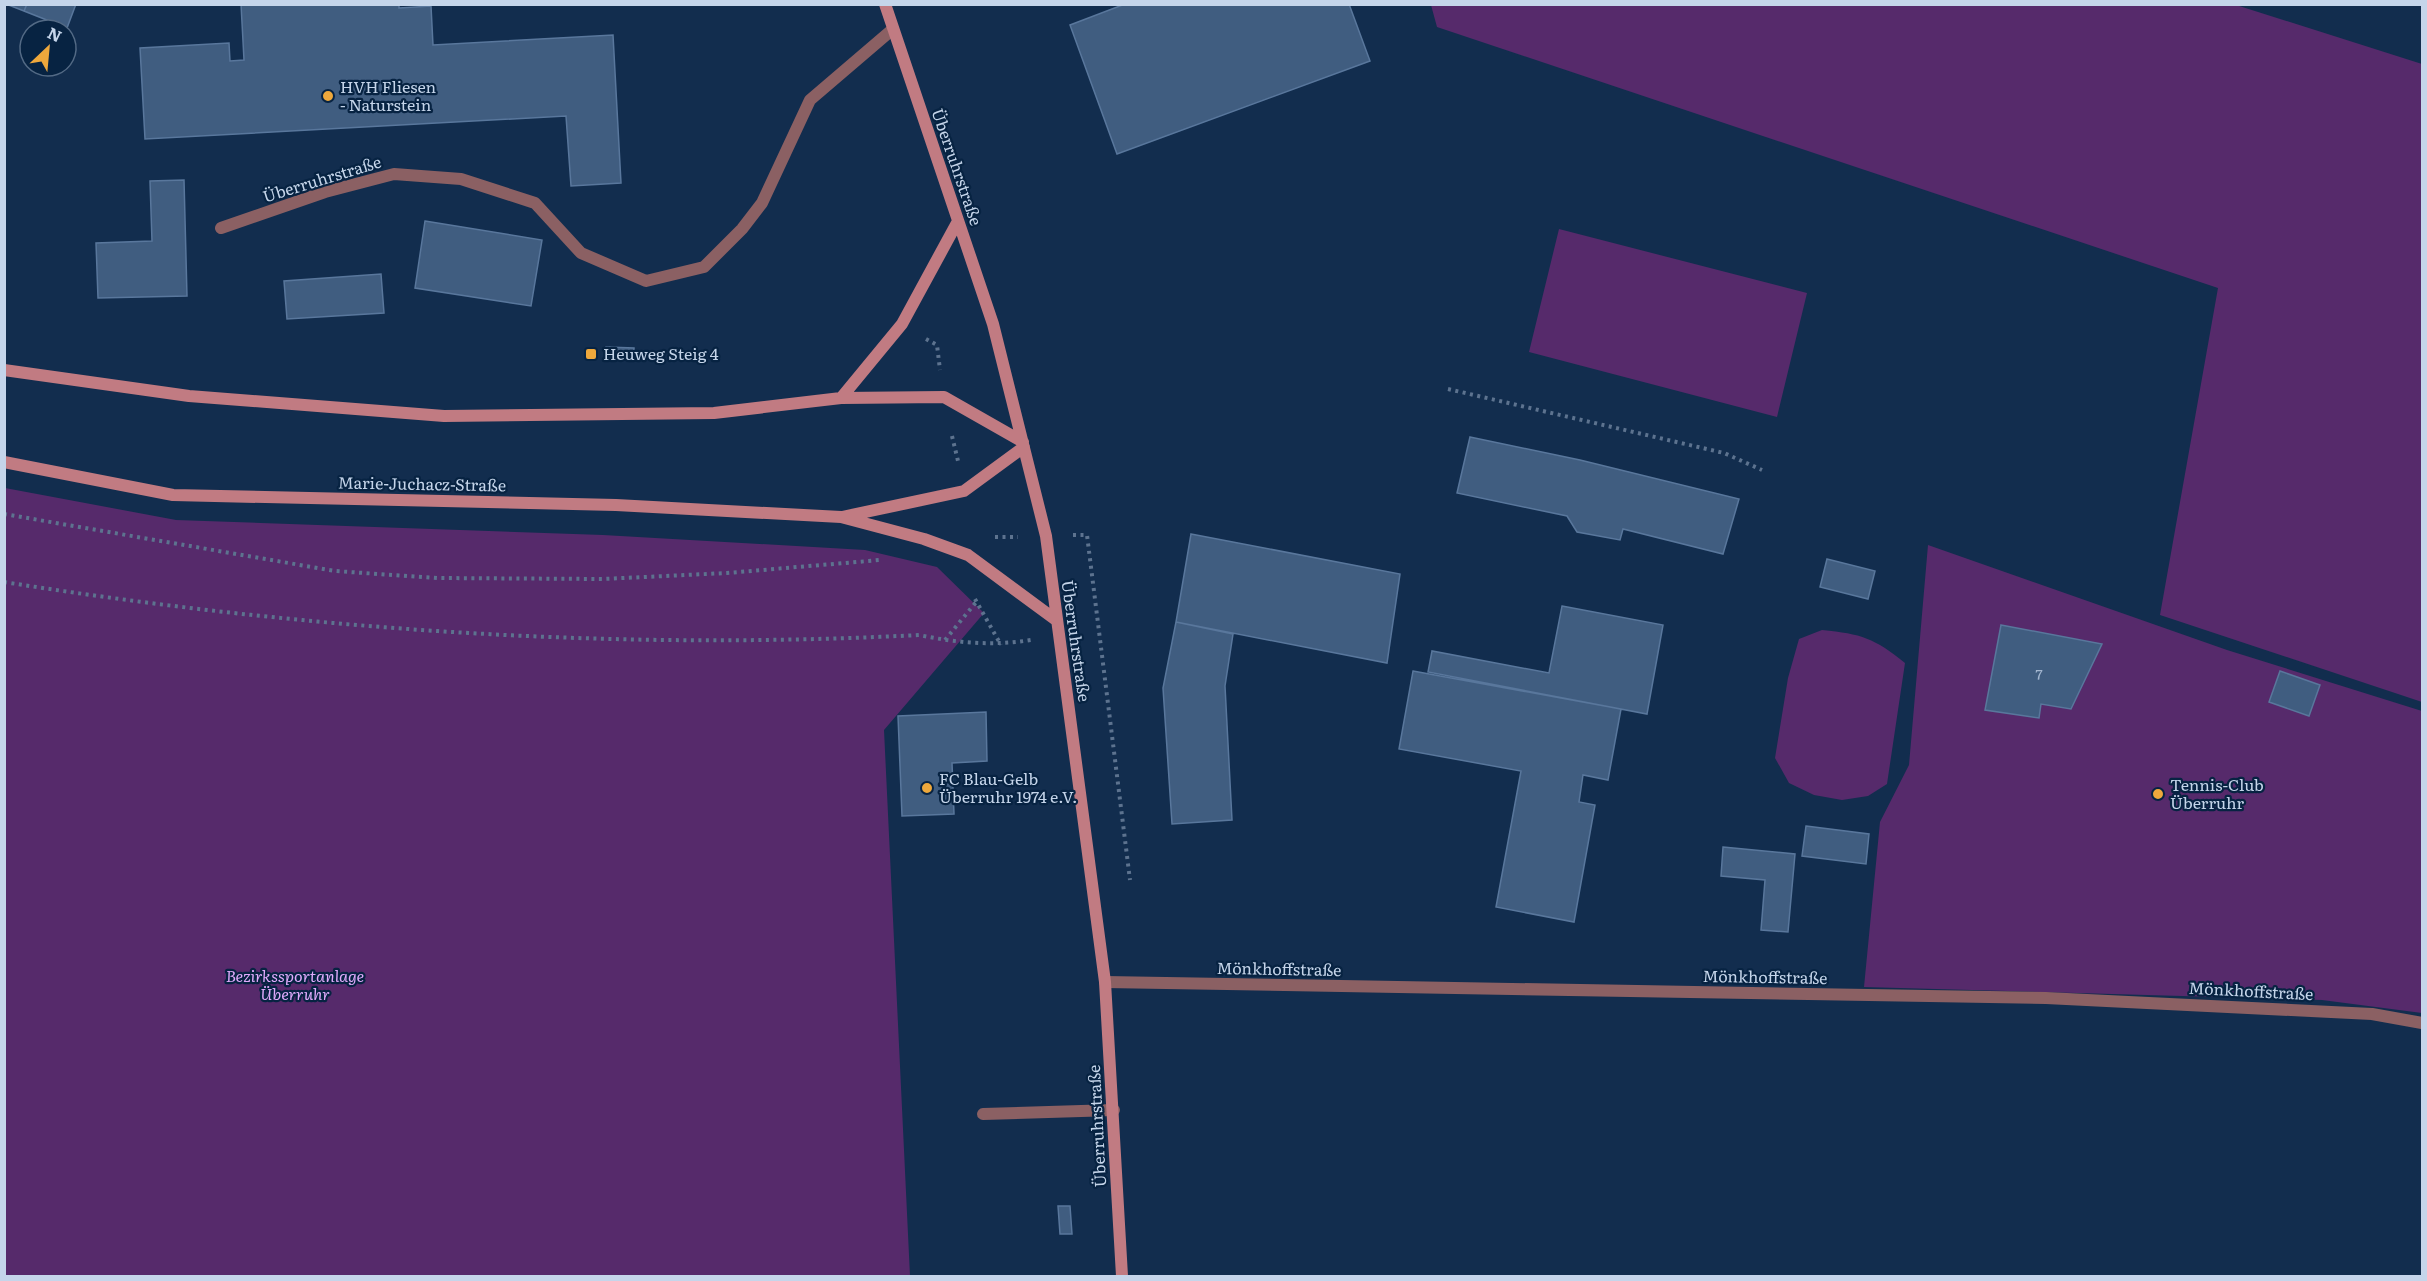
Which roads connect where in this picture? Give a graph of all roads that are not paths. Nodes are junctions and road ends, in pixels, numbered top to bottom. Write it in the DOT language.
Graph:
graph roads {
  1 [pos="885,4"];
  2 [pos="893,29"];
  3 [pos="958,221"];
  4 [pos="221,228"];
  5 [pos="4,370"];
  6 [pos="841,398"];
  7 [pos="1024,445"];
  8 [pos="4,462"];
  9 [pos="841,517"];
  10 [pos="1056,620"];
  11 [pos="1105,982"];
  12 [pos="2422,1023"];
  13 [pos="1114,1110"];
  14 [pos="983,1114"];
  15 [pos="1122,1276"];
  1 -- 2 [label="main road, Überruhrstraße"];
  2 -- 3 [label="main road, Überruhrstraße"];
  2 -- 4 [label="street, Überruhrstraße"];
  3 -- 6 [label="main road"];
  3 -- 7 [label="main road, Überruhrstraße"];
  5 -- 6 [label="main road"];
  6 -- 7 [label="main road"];
  7 -- 9 [label="main road, Marie-Juchacz-Straße"];
  7 -- 10 [label="main road, Überruhrstraße"];
  8 -- 9 [label="main road, Marie-Juchacz-Straße"];
  9 -- 10 [label="main road, Marie-Juchacz-Straße"];
  10 -- 11 [label="main road, Überruhrstraße"];
  11 -- 12 [label="street, Mönkhoffstraße"];
  11 -- 13 [label="main road, Überruhrstraße"];
  13 -- 14 [label="street"];
  13 -- 15 [label="main road, Überruhrstraße"];
}
